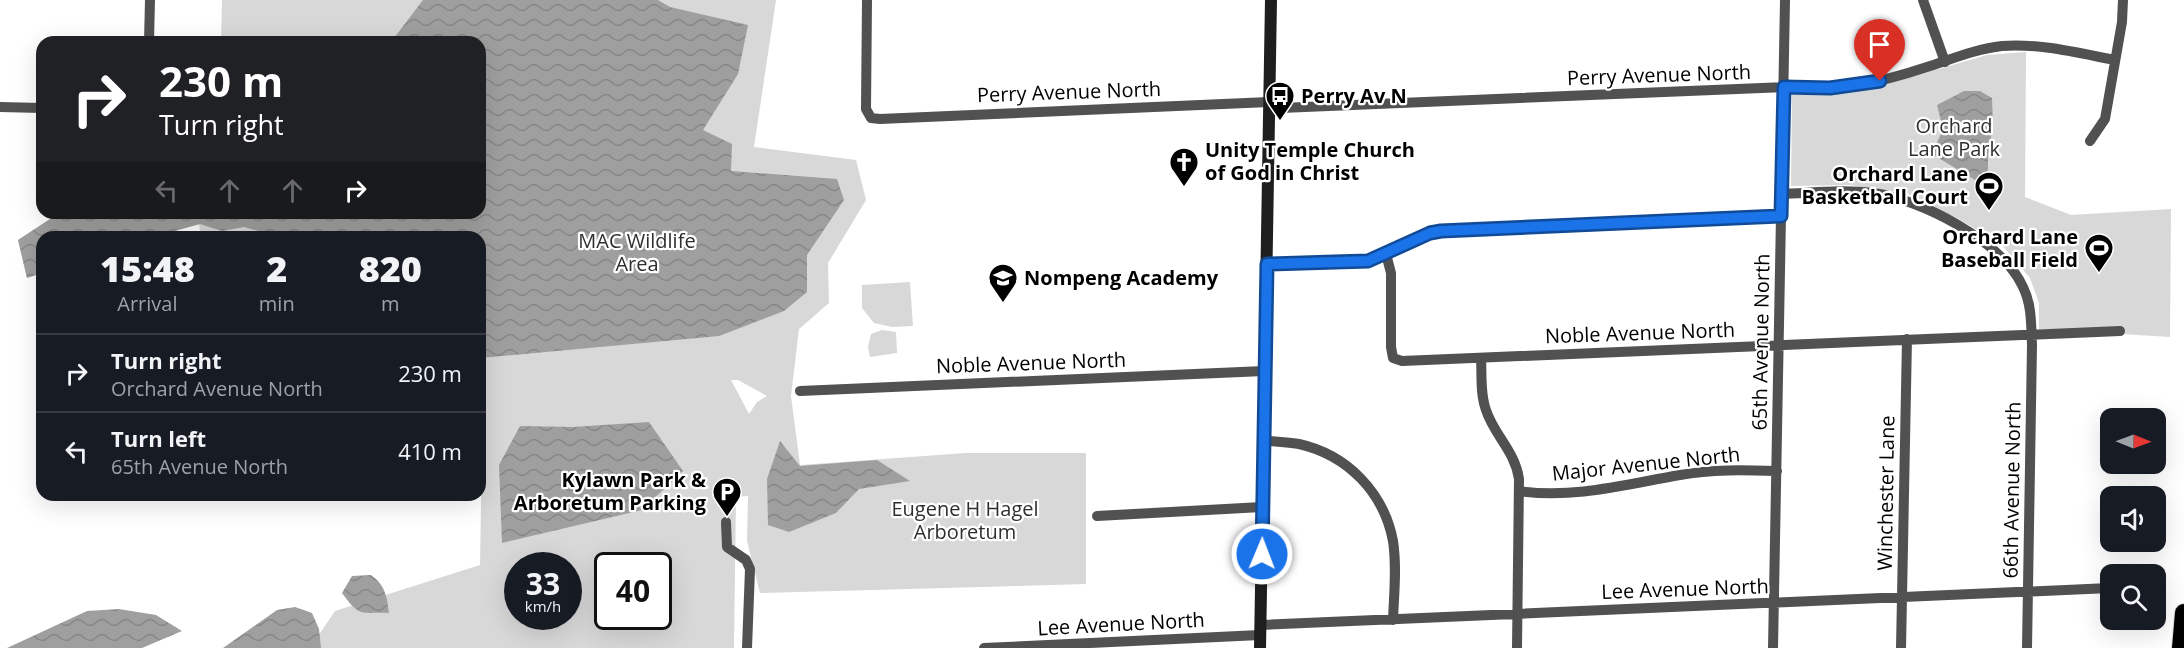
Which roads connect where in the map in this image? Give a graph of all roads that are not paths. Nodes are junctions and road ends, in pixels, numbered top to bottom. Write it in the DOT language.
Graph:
graph roads {
  1 [pos="150,0"];
  2 [pos="867,0"];
  3 [pos="1271,0"];
  4 [pos="1785,0"];
  5 [pos="1923,0"];
  6 [pos="2122,0"];
  7 [pos="149,36"];
  8 [pos="2115,60"];
  9 [pos="1945,62"];
  10 [pos="1784,87"];
  11 [pos="1269,106"];
  12 [pos="0,107"];
  13 [pos="36,108"];
  14 [pos="2090,141"];
  15 [pos="1782,194"];
  16 [pos="1781,216"];
  17 [pos="1386,254"];
  18 [pos="1267,264"];
  19 [pos="2120,331"];
  20 [pos="2032,334"];
  21 [pos="1907,339"];
  22 [pos="1779,345"];
  23 [pos="1481,358"];
  24 [pos="1264,372"];
  25 [pos="800,391"];
  26 [pos="1263,440"];
  27 [pos="1777,471"];
  28 [pos="1519,491"];
  29 [pos="1262,507"];
  30 [pos="1097,516"];
  31 [pos="726,522"];
  32 [pos="2100,588"];
  33 [pos="2028,592"];
  34 [pos="1902,598"];
  35 [pos="1774,603"];
  36 [pos="1518,613"];
  37 [pos="2184,613"];
  38 [pos="1394,620"];
  39 [pos="1260,636"];
  40 [pos="747,648"];
  41 [pos="984,648"];
  42 [pos="1517,648"];
  43 [pos="1773,648"];
  44 [pos="1901,648"];
  45 [pos="2027,648"];
  46 [pos="2181,648"];
  1 -- 7 [label="street"];
  2 -- 11 [label="street, Perry Avenue North"];
  3 -- 11 [label="street"];
  4 -- 10 [label="street, 65th Avenue North"];
  5 -- 9 [label="street"];
  6 -- 8 [label="street"];
  8 -- 9 [label="street, Perry Avenue North"];
  8 -- 14 [label="street"];
  9 -- 10 [label="street, Perry Avenue North"];
  10 -- 11 [label="street, Perry Avenue North"];
  10 -- 15 [label="street, 65th Avenue North"];
  11 -- 18 [label="street"];
  12 -- 13 [label="street"];
  15 -- 16 [label="street, 65th Avenue North"];
  15 -- 20 [label="street, 66th Avenue North"];
  16 -- 17 [label="street"];
  16 -- 22 [label="street, 65th Avenue North"];
  17 -- 18 [label="street"];
  17 -- 23 [label="street, Noble Avenue North"];
  18 -- 24 [label="street"];
  19 -- 20 [label="street, Noble Avenue North"];
  20 -- 21 [label="street, Noble Avenue North"];
  20 -- 33 [label="street, 66th Avenue North"];
  21 -- 22 [label="street, Noble Avenue North"];
  21 -- 34 [label="street, Winchester Lane"];
  22 -- 23 [label="street, Noble Avenue North"];
  22 -- 27 [label="street, 65th Avenue North"];
  23 -- 28 [label="street"];
  24 -- 25 [label="street, Noble Avenue North"];
  24 -- 26 [label="street"];
  26 -- 29 [label="street"];
  26 -- 38 [label="street"];
  27 -- 28 [label="street, Major Avenue North"];
  27 -- 35 [label="street, 65th Avenue North"];
  28 -- 36 [label="street"];
  29 -- 30 [label="street"];
  29 -- 39 [label="street"];
  31 -- 40 [label="street"];
  32 -- 33 [label="street, Lee Avenue North"];
  33 -- 34 [label="street, Lee Avenue North"];
  33 -- 45 [label="street, 66th Avenue North"];
  34 -- 35 [label="street, Lee Avenue North"];
  34 -- 44 [label="street, Winchester Lane"];
  35 -- 36 [label="street, Lee Avenue North"];
  35 -- 43 [label="street, 65th Avenue North"];
  36 -- 38 [label="street, Lee Avenue North"];
  36 -- 42 [label="street"];
  37 -- 46 [label="highway"];
  38 -- 39 [label="street, Lee Avenue North"];
  39 -- 41 [label="street, Lee Avenue North"];
}
